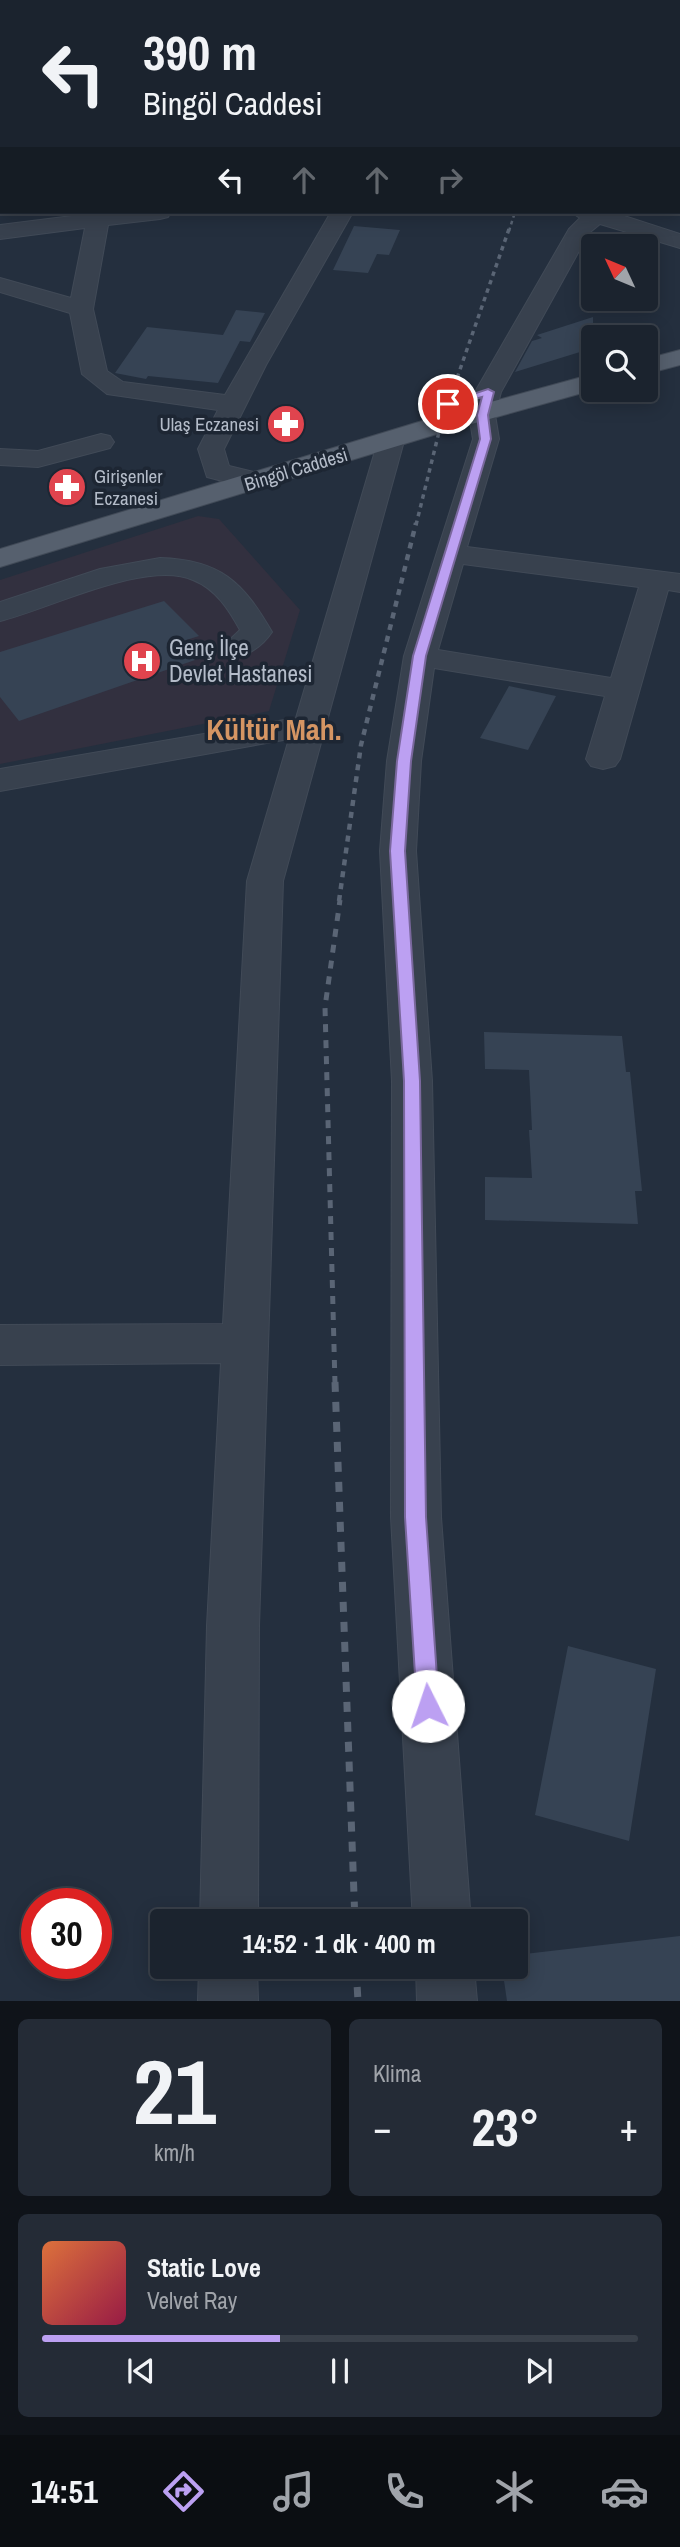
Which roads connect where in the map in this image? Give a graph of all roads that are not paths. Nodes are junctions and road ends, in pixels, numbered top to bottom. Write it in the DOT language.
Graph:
graph roads {
  1 [pos="119,214"];
  2 [pos="341,214"];
  3 [pos="592,214"];
  4 [pos="596,214"];
  5 [pos="98,215"];
  6 [pos="0,232"];
  7 [pos="680,242"];
  8 [pos="0,285"];
  9 [pos="81,309"];
  10 [pos="680,337"];
  11 [pos="658,343"];
  12 [pos="680,357"];
  13 [pos="658,363"];
  14 [pos="581,367"];
  15 [pos="581,384"];
  16 [pos="233,404"];
  17 [pos="485,404"];
  18 [pos="391,441"];
  19 [pos="101,442"];
  20 [pos="0,457"];
  21 [pos="218,471"];
  22 [pos="256,481"];
  23 [pos="0,534"];
  24 [pos="451,554"];
  25 [pos="0,558"];
  26 [pos="668,581"];
  27 [pos="0,612"];
  28 [pos="237,648"];
  29 [pos="420,656"];
  30 [pos="624,690"];
  31 [pos="310,725"];
  32 [pos="603,759"];
  33 [pos="0,780"];
  34 [pos="244,1343"];
  35 [pos="0,1345"];
  36 [pos="229,1909"];
  37 [pos="441,1909"];
  38 [pos="228,1979"];
  39 [pos="446,1979"];
  40 [pos="228,2001"];
  41 [pos="447,2001"];
  1 -- 5 [label="street"];
  2 -- 16 [label="street"];
  3 -- 17 [label="street"];
  4 -- 7 [label="street"];
  5 -- 6 [label="street"];
  5 -- 9 [label="street"];
  8 -- 9 [label="street"];
  9 -- 16 [label="street"];
  10 -- 11 [label="main road"];
  12 -- 13 [label="main road"];
  14 -- 17 [label="main road, Bingöl Caddesi"];
  15 -- 17 [label="main road, Bingöl Caddesi"];
  16 -- 21 [label="street"];
  17 -- 18 [label="main road, Bingöl Caddesi"];
  17 -- 21 [label="main road, Bingöl Caddesi"];
  17 -- 24 [label="street"];
  18 -- 22 [label="main road, Bingöl Caddesi"];
  18 -- 31 [label="street"];
  19 -- 20 [label="street"];
  21 -- 22 [label="street"];
  21 -- 23 [label="main road, Bingöl Caddesi"];
  22 -- 25 [label="main road, Bingöl Caddesi"];
  24 -- 26 [label="street"];
  24 -- 29 [label="street"];
  26 -- 30 [label="street"];
  27 -- 28 [label="street"];
  29 -- 30 [label="street"];
  29 -- 37 [label="street"];
  30 -- 32 [label="street"];
  31 -- 33 [label="street"];
  31 -- 34 [label="street"];
  34 -- 35 [label="street"];
  34 -- 36 [label="street"];
  38 -- 40 [label="street"];
  39 -- 41 [label="street"];
}
